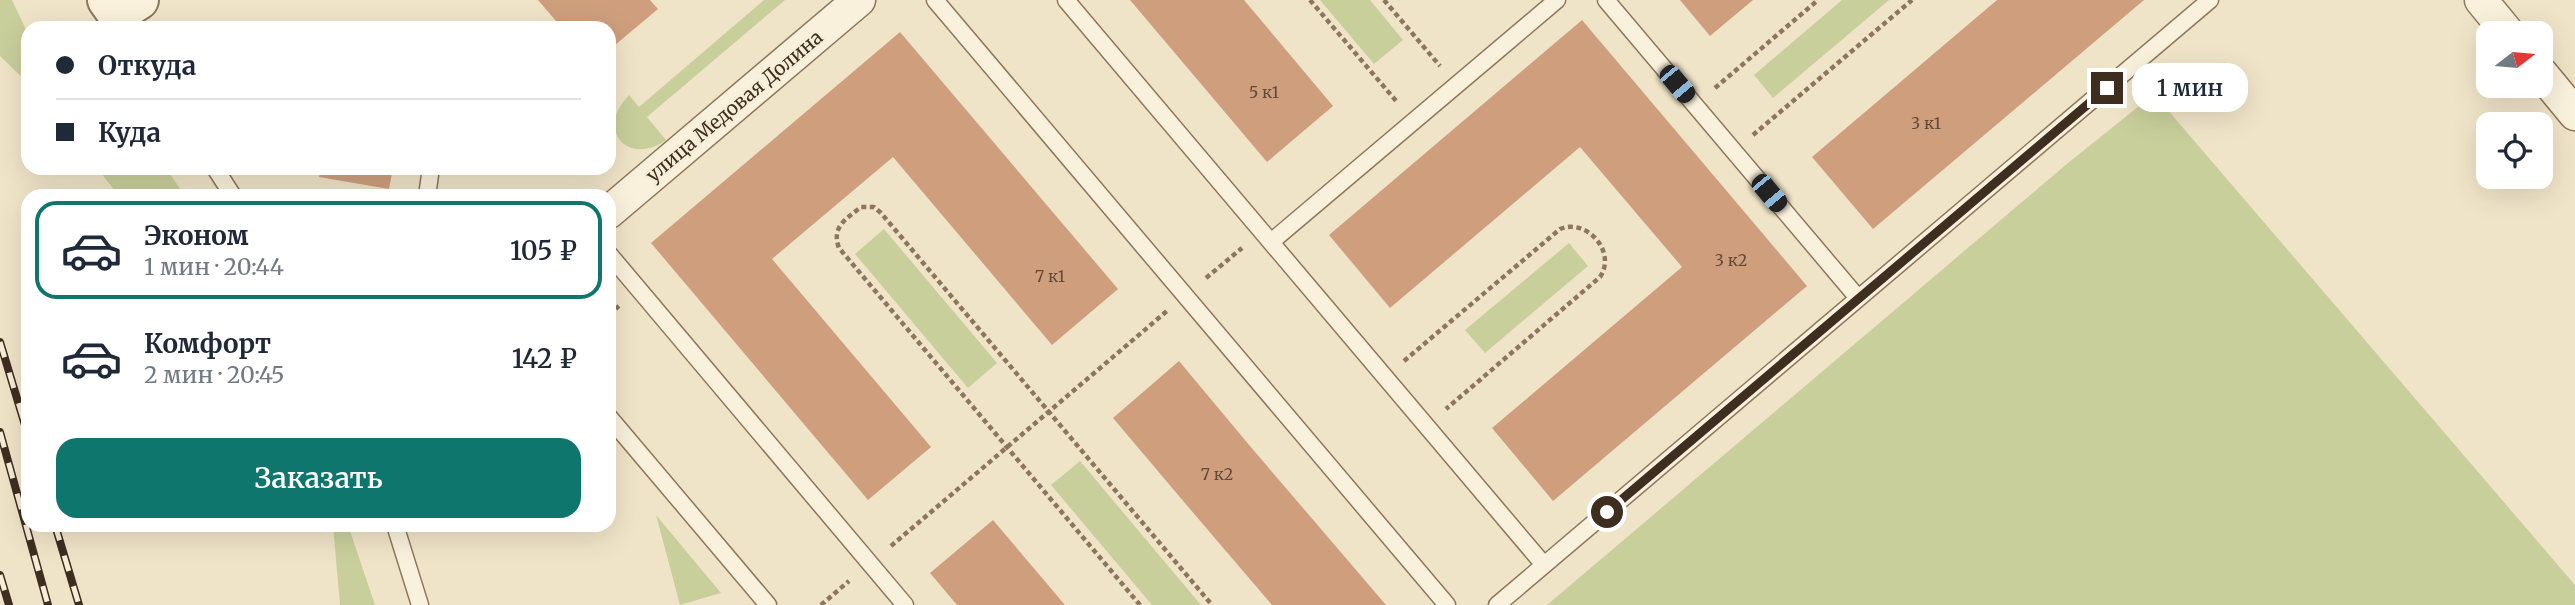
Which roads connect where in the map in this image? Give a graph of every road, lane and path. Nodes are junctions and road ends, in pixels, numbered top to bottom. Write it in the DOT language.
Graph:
graph roads {
  1 [pos="859,0"];
  2 [pos="935,0"];
  3 [pos="1066,0"];
  4 [pos="1310,0"];
  5 [pos="1384,0"];
  6 [pos="1557,0"];
  7 [pos="1605,0"];
  8 [pos="1818,0"];
  9 [pos="1912,0"];
  10 [pos="2210,0"];
  11 [pos="2481,0"];
  12 [pos="2498,21"];
  13 [pos="1456,86"];
  14 [pos="2553,88"];
  15 [pos="1695,105"];
  16 [pos="2575,114"];
  17 [pos="1413,122"];
  18 [pos="1734,151"];
  19 [pos="616,206"];
  20 [pos="1266,237"];
  21 [pos="616,262"];
  22 [pos="1186,295"];
  23 [pos="1858,299"];
  24 [pos="1385,377"];
  25 [pos="1049,411"];
  26 [pos="616,425"];
  27 [pos="1426,426"];
  28 [pos="1007,447"];
  29 [pos="397,532"];
  30 [pos="870,563"];
  31 [pos="1544,565"];
  32 [pos="420,605"];
  33 [pos="768,605"];
  34 [pos="821,605"];
  35 [pos="905,605"];
  36 [pos="1140,605"];
  37 [pos="1212,605"];
  38 [pos="1447,605"];
  39 [pos="1497,605"];
  1 -- 19 [label="street, улица Медовая Долина"];
  2 -- 22 [label="lane"];
  3 -- 20 [label="lane"];
  4 -- 17 [label="path"];
  5 -- 13 [label="path"];
  6 -- 13 [label="lane"];
  7 -- 15 [label="lane"];
  8 -- 15 [label="path"];
  9 -- 18 [label="path"];
  10 -- 23 [label="lane"];
  11 -- 12 [label="street"];
  13 -- 17 [label="lane"];
  14 -- 16 [label="street"];
  15 -- 18 [label="lane"];
  17 -- 20 [label="lane"];
  18 -- 23 [label="lane"];
  20 -- 22 [label="path"];
  20 -- 24 [label="lane"];
  21 -- 30 [label="lane"];
  22 -- 25 [label="path"];
  22 -- 38 [label="lane"];
  23 -- 31 [label="lane"];
  24 -- 27 [label="lane"];
  24 -- 27 [label="path"];
  25 -- 28 [label="path"];
  25 -- 28 [label="path"];
  25 -- 37 [label="path"];
  26 -- 33 [label="lane"];
  27 -- 31 [label="lane"];
  28 -- 30 [label="path"];
  28 -- 36 [label="path"];
  29 -- 32 [label="lane"];
  30 -- 34 [label="path"];
  30 -- 35 [label="lane"];
  31 -- 39 [label="lane"];
}
